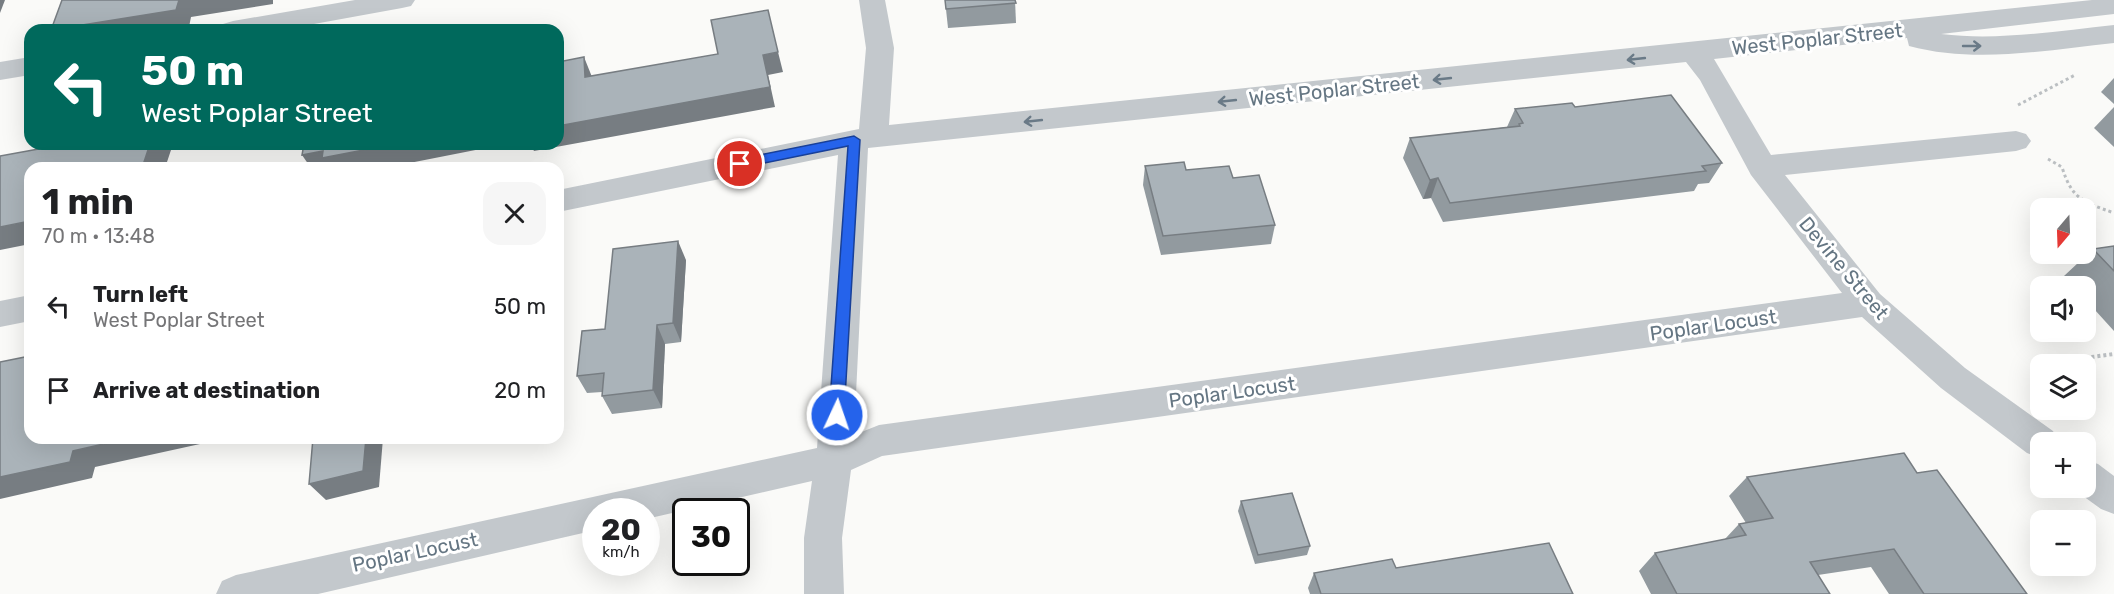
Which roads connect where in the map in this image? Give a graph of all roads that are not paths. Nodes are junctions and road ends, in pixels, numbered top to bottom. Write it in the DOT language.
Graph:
graph roads {
  1 [pos="402,0"];
  2 [pos="872,0"];
  3 [pos="2114,6"];
  4 [pos="267,24"];
  5 [pos="1873,33"];
  6 [pos="2114,34"];
  7 [pos="1694,53"];
  8 [pos="24,67"];
  9 [pos="0,71"];
  10 [pos="863,139"];
  11 [pos="2016,141"];
  12 [pos="1762,167"];
  13 [pos="564,200"];
  14 [pos="1868,303"];
  15 [pos="24,309"];
  16 [pos="0,314"];
  17 [pos="2030,435"];
  18 [pos="834,460"];
  19 [pos="2096,484"];
  20 [pos="2114,497"];
  21 [pos="660,499"];
  22 [pos="582,516"];
  23 [pos="236,594"];
  24 [pos="824,594"];
  1 -- 4 [label="street"];
  2 -- 10 [label="street"];
  3 -- 5 [label="street, West Poplar Street"];
  5 -- 6 [label="street, one-way"];
  5 -- 7 [label="street, West Poplar Street"];
  7 -- 10 [label="street, West Poplar Street, one-way"];
  7 -- 12 [label="street, Devine Street"];
  8 -- 9 [label="street"];
  10 -- 13 [label="street, West Poplar Street"];
  10 -- 18 [label="street"];
  11 -- 12 [label="street"];
  12 -- 14 [label="street, Devine Street"];
  14 -- 17 [label="street, Devine Street"];
  14 -- 18 [label="street, Poplar Locust"];
  15 -- 16 [label="street"];
  18 -- 21 [label="street, Poplar Locust"];
  18 -- 24 [label="street"];
  19 -- 20 [label="street"];
  22 -- 23 [label="street, Poplar Locust"];
}
